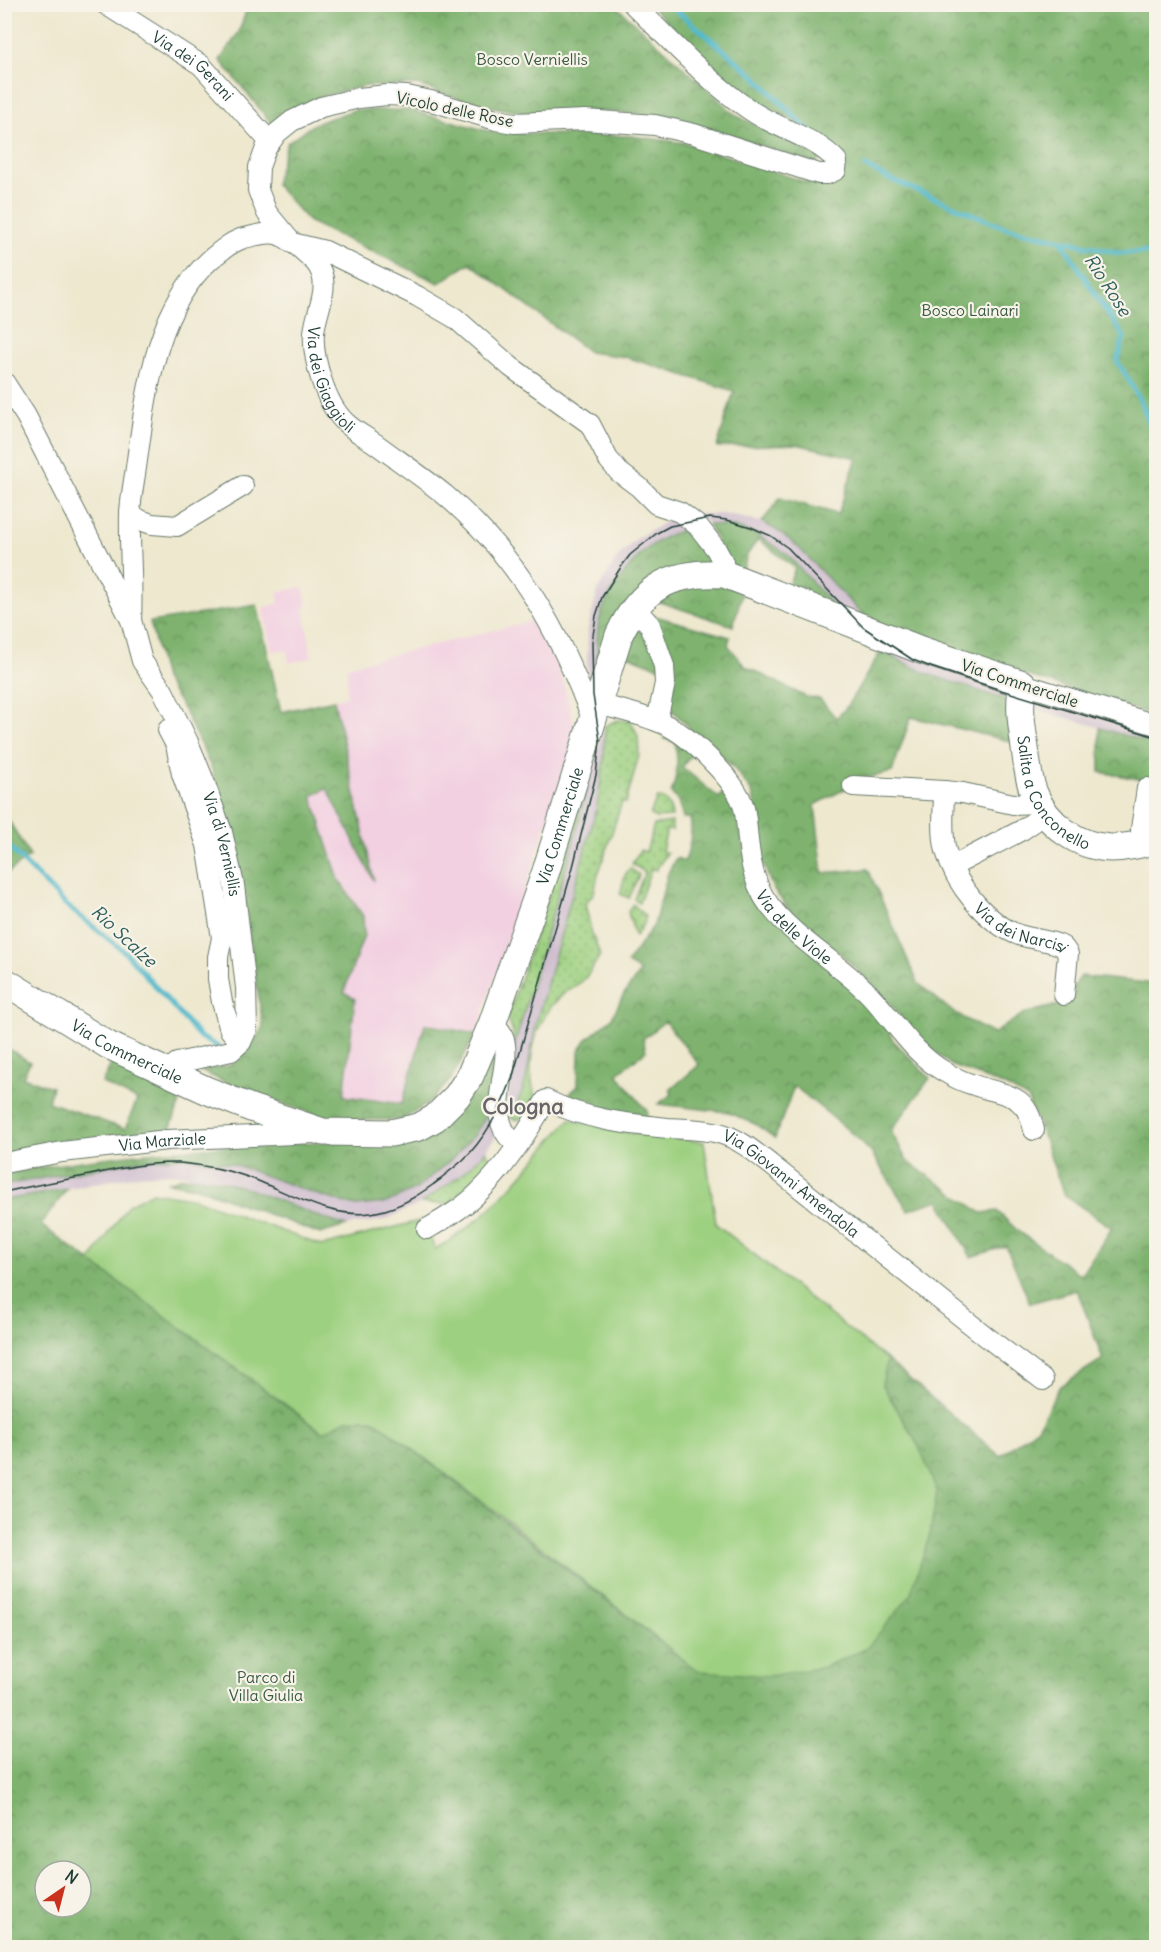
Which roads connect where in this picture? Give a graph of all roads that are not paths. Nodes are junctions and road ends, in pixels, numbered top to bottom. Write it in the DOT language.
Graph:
graph roads {
  1 [pos="105,4"];
  2 [pos="633,4"];
  3 [pos="270,142"];
  4 [pos="292,243"];
  5 [pos="4,382"];
  6 [pos="243,486"];
  7 [pos="130,513"];
  8 [pos="724,574"];
  9 [pos="634,607"];
  10 [pos="131,620"];
  11 [pos="142,661"];
  12 [pos="1023,684"];
  13 [pos="596,712"];
  14 [pos="657,721"];
  15 [pos="1156,725"];
  16 [pos="853,786"];
  17 [pos="1147,788"];
  18 [pos="944,791"];
  19 [pos="1042,808"];
  20 [pos="1149,842"];
  21 [pos="953,866"];
  22 [pos="4,981"];
  23 [pos="1064,995"];
  24 [pos="492,1024"];
  25 [pos="241,1042"];
  26 [pos="166,1073"];
  27 [pos="1034,1130"];
  28 [pos="323,1132"];
  29 [pos="518,1145"];
  30 [pos="4,1163"];
  31 [pos="427,1229"];
  32 [pos="1043,1380"];
  1 -- 3 [label="street, Via dei Gerani"];
  2 -- 3 [label="street, Vicolo delle Rose"];
  3 -- 4 [label="street, Vicolo delle Rose"];
  4 -- 7 [label="street, Via dei Giaggioli"];
  4 -- 8 [label="street"];
  4 -- 13 [label="street, Via dei Giaggioli"];
  5 -- 10 [label="street, Via di Verniellis"];
  6 -- 7 [label="street"];
  7 -- 10 [label="street, Via dei Giaggioli"];
  8 -- 9 [label="main road, Via Commerciale"];
  8 -- 12 [label="main road, Via Commerciale"];
  9 -- 13 [label="main road, Via Commerciale"];
  9 -- 14 [label="street"];
  10 -- 11 [label="street, Via di Verniellis"];
  11 -- 25 [label="street, Via di Verniellis"];
  11 -- 25 [label="street, Via di Verniellis"];
  12 -- 15 [label="street, Via Commerciale"];
  12 -- 19 [label="main road, Salita a Conconello"];
  13 -- 14 [label="street, Via delle Viole"];
  13 -- 24 [label="main road, Via Commerciale"];
  14 -- 27 [label="street, Via delle Viole"];
  16 -- 18 [label="street"];
  17 -- 20 [label="street, Salita a Conconello"];
  18 -- 19 [label="street"];
  18 -- 21 [label="street, Via dei Narcisi"];
  19 -- 20 [label="main road, Salita a Conconello"];
  19 -- 21 [label="street"];
  21 -- 23 [label="street, Via dei Narcisi"];
  22 -- 26 [label="main road, Via Commerciale"];
  24 -- 28 [label="main road, Via Commerciale"];
  24 -- 29 [label="street"];
  25 -- 26 [label="street"];
  26 -- 28 [label="main road, Via Commerciale"];
  28 -- 30 [label="street, Via Marziale"];
  29 -- 31 [label="street, Via Giovanni Amendola"];
  29 -- 32 [label="street, Via Giovanni Amendola"];
}
